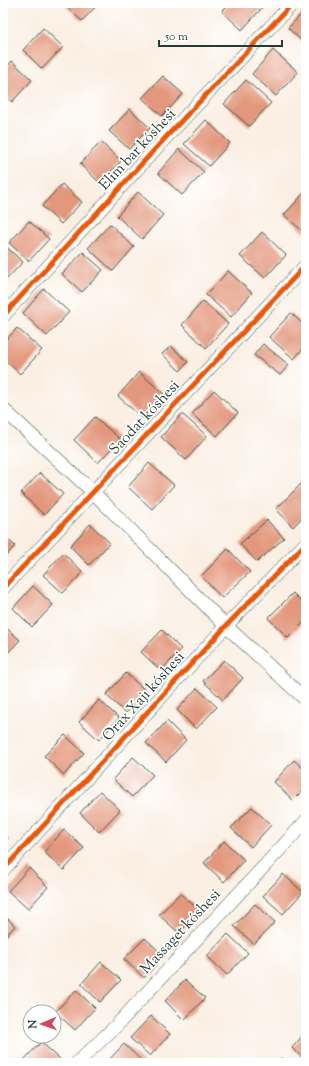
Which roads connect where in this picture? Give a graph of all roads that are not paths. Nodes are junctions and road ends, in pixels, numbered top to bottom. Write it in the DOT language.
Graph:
graph roads {
  1 [pos="293,3"];
  2 [pos="306,265"];
  3 [pos="3,316"];
  4 [pos="3,409"];
  5 [pos="93,492"];
  6 [pos="306,544"];
  7 [pos="3,588"];
  8 [pos="226,626"];
  9 [pos="306,700"];
  10 [pos="306,822"];
  11 [pos="3,870"];
  12 [pos="77,1063"];
  1 -- 3 [label="street, Elim bar kóshesi"];
  2 -- 5 [label="street, Saodat kóshesi"];
  4 -- 5 [label="street"];
  5 -- 7 [label="street, Saodat kóshesi"];
  5 -- 8 [label="street"];
  6 -- 8 [label="street, Orax Xajı kóshesi"];
  8 -- 9 [label="street"];
  8 -- 11 [label="street, Orax Xajı kóshesi"];
  10 -- 12 [label="street, Massaget kóshesi"];
}
